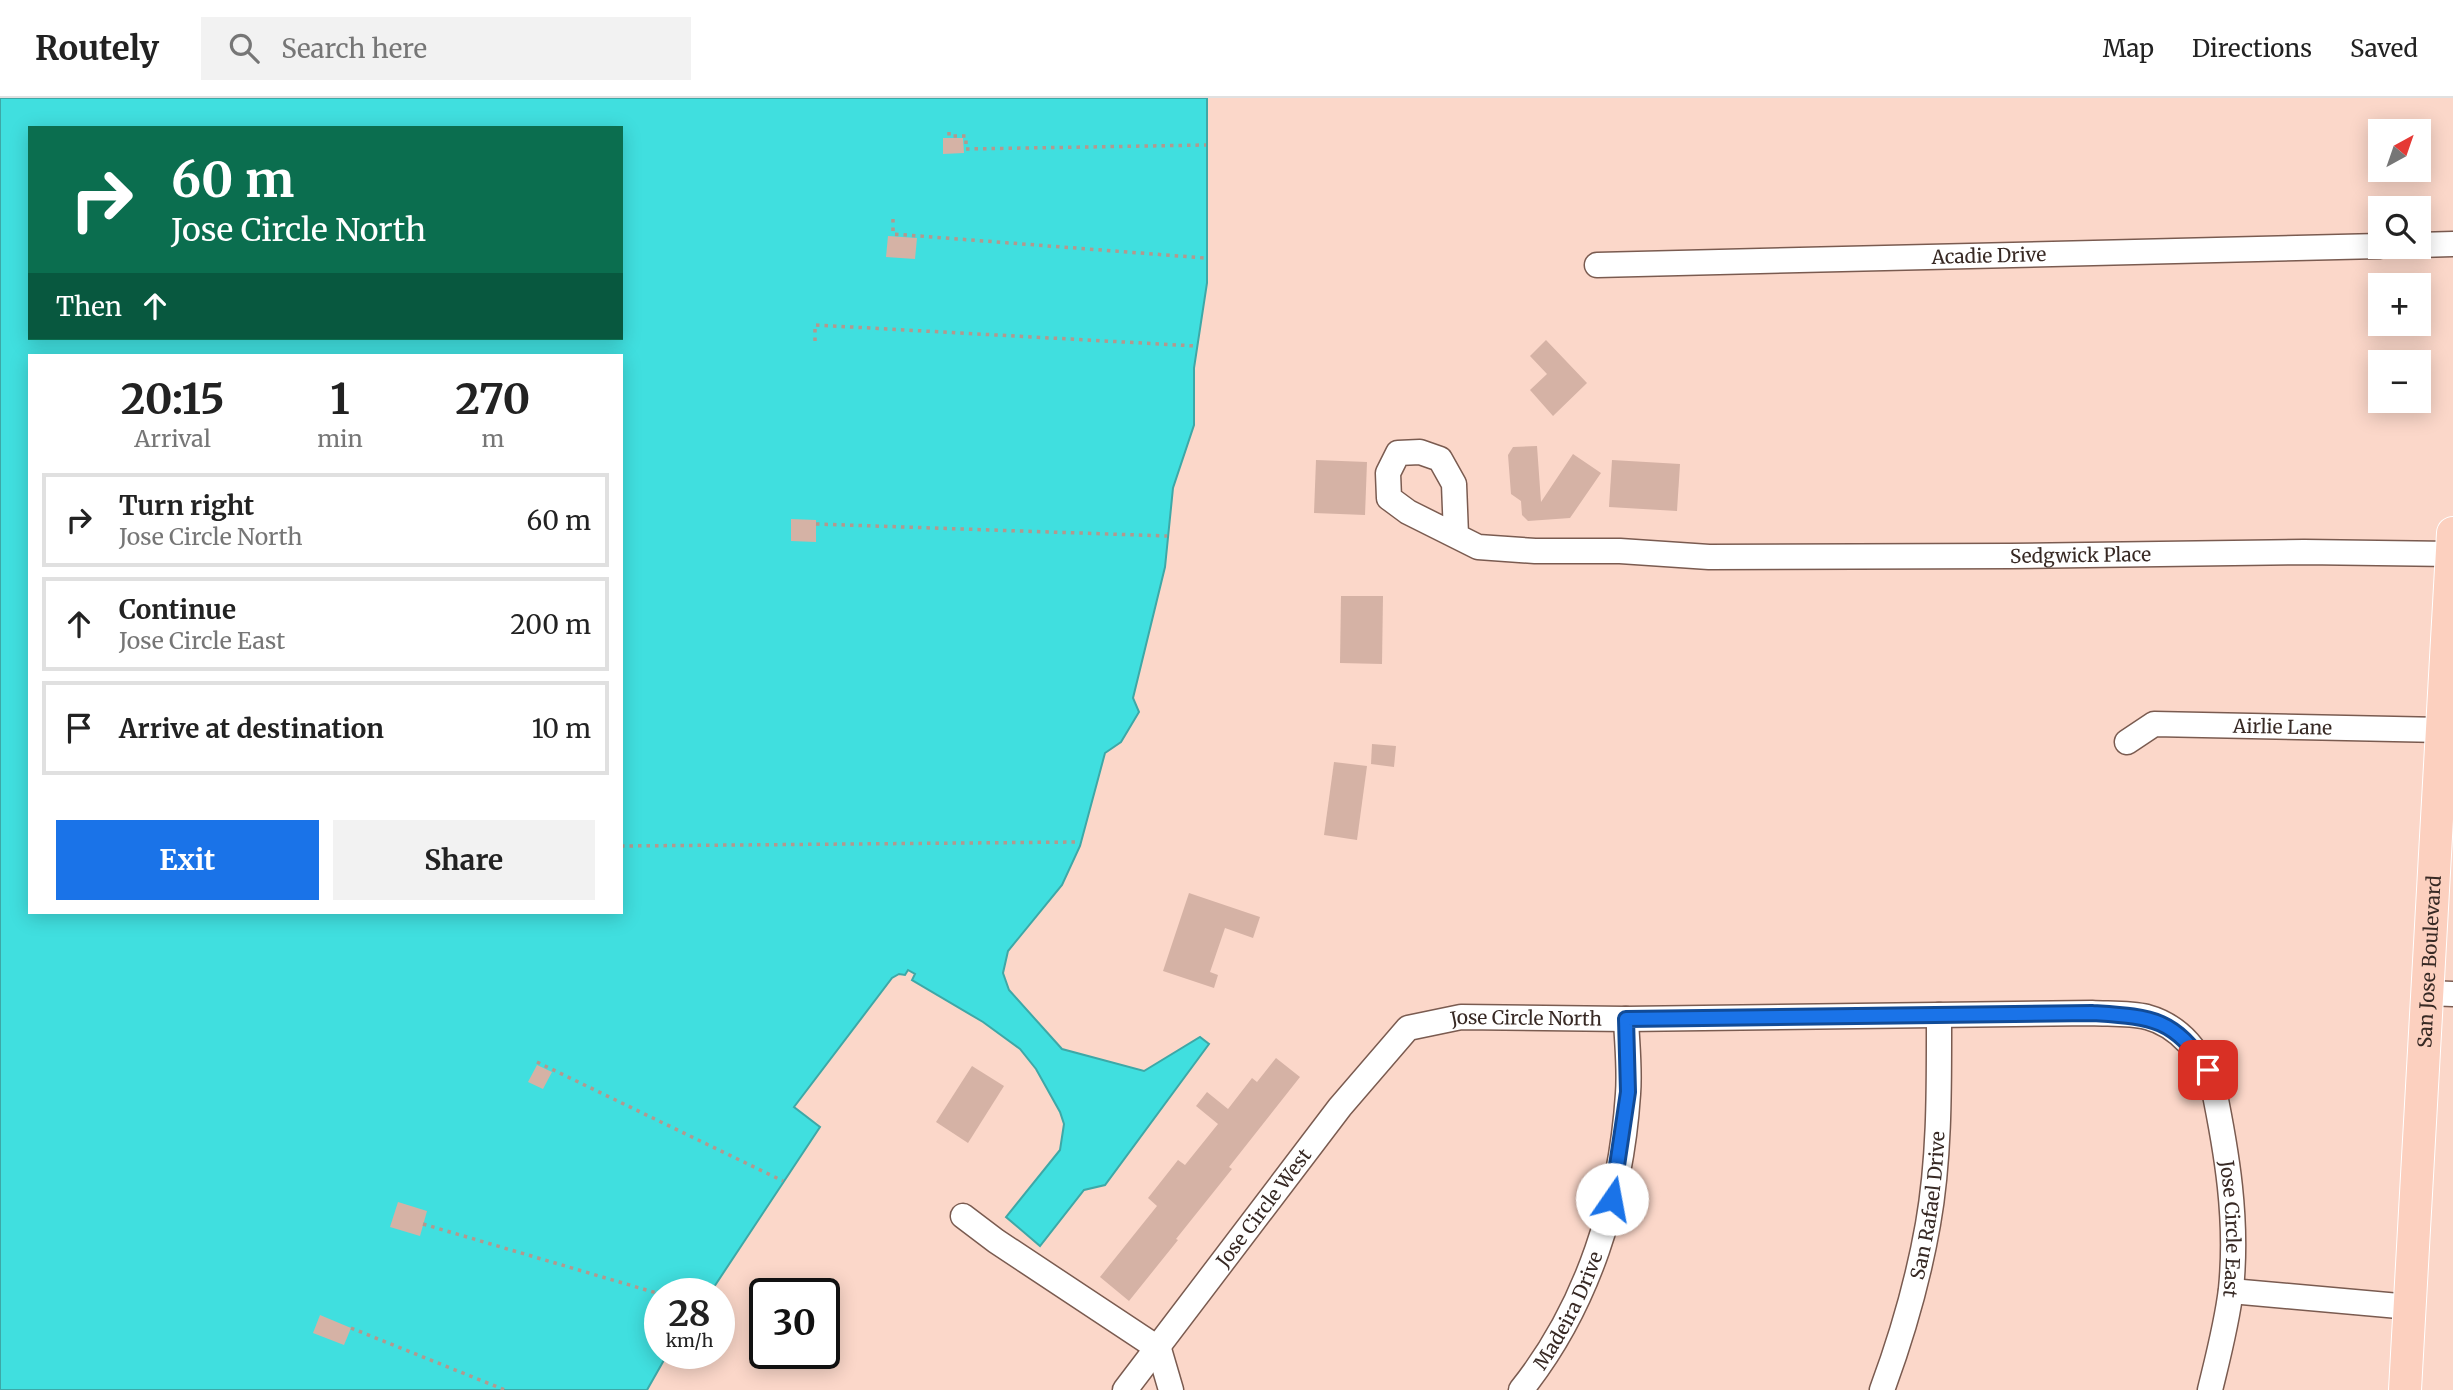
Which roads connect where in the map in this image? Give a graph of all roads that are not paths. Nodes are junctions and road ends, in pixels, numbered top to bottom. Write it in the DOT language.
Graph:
graph roads {
  1 [pos="2453,244"];
  2 [pos="2431,245"];
  3 [pos="2368,246"];
  4 [pos="1597,265"];
  5 [pos="1456,535"];
  6 [pos="2452,543"];
  7 [pos="2442,730"];
  8 [pos="2127,742"];
  9 [pos="2440,994"];
  10 [pos="1939,1015"];
  11 [pos="1626,1019"];
  12 [pos="1408,1028"];
  13 [pos="2184,1039"];
  14 [pos="963,1216"];
  15 [pos="2231,1291"];
  16 [pos="2410,1307"];
  17 [pos="1158,1349"];
  18 [pos="1125,1390"];
  19 [pos="1171,1390"];
  20 [pos="1521,1390"];
  21 [pos="1882,1390"];
  22 [pos="2210,1390"];
  23 [pos="2405,1390"];
  1 -- 2 [label="street"];
  3 -- 4 [label="street, Acadie Drive"];
  5 -- 6 [label="street, Sedgwick Place"];
  6 -- 7 [label="main road, San Jose Boulevard"];
  7 -- 8 [label="street, Airlie Lane"];
  7 -- 9 [label="main road, San Jose Boulevard"];
  9 -- 16 [label="main road, San Jose Boulevard"];
  10 -- 11 [label="street, Jose Circle North"];
  10 -- 13 [label="street, Jose Circle North"];
  10 -- 21 [label="street, San Rafael Drive"];
  11 -- 12 [label="street, Jose Circle North"];
  11 -- 20 [label="street, Madeira Drive"];
  12 -- 17 [label="street, Jose Circle West"];
  13 -- 15 [label="street, Jose Circle East"];
  14 -- 17 [label="street"];
  15 -- 16 [label="street, Jose Circle East"];
  15 -- 22 [label="street"];
  16 -- 23 [label="main road, San Jose Boulevard"];
  17 -- 18 [label="street, Jose Circle West"];
  17 -- 19 [label="street"];
}
